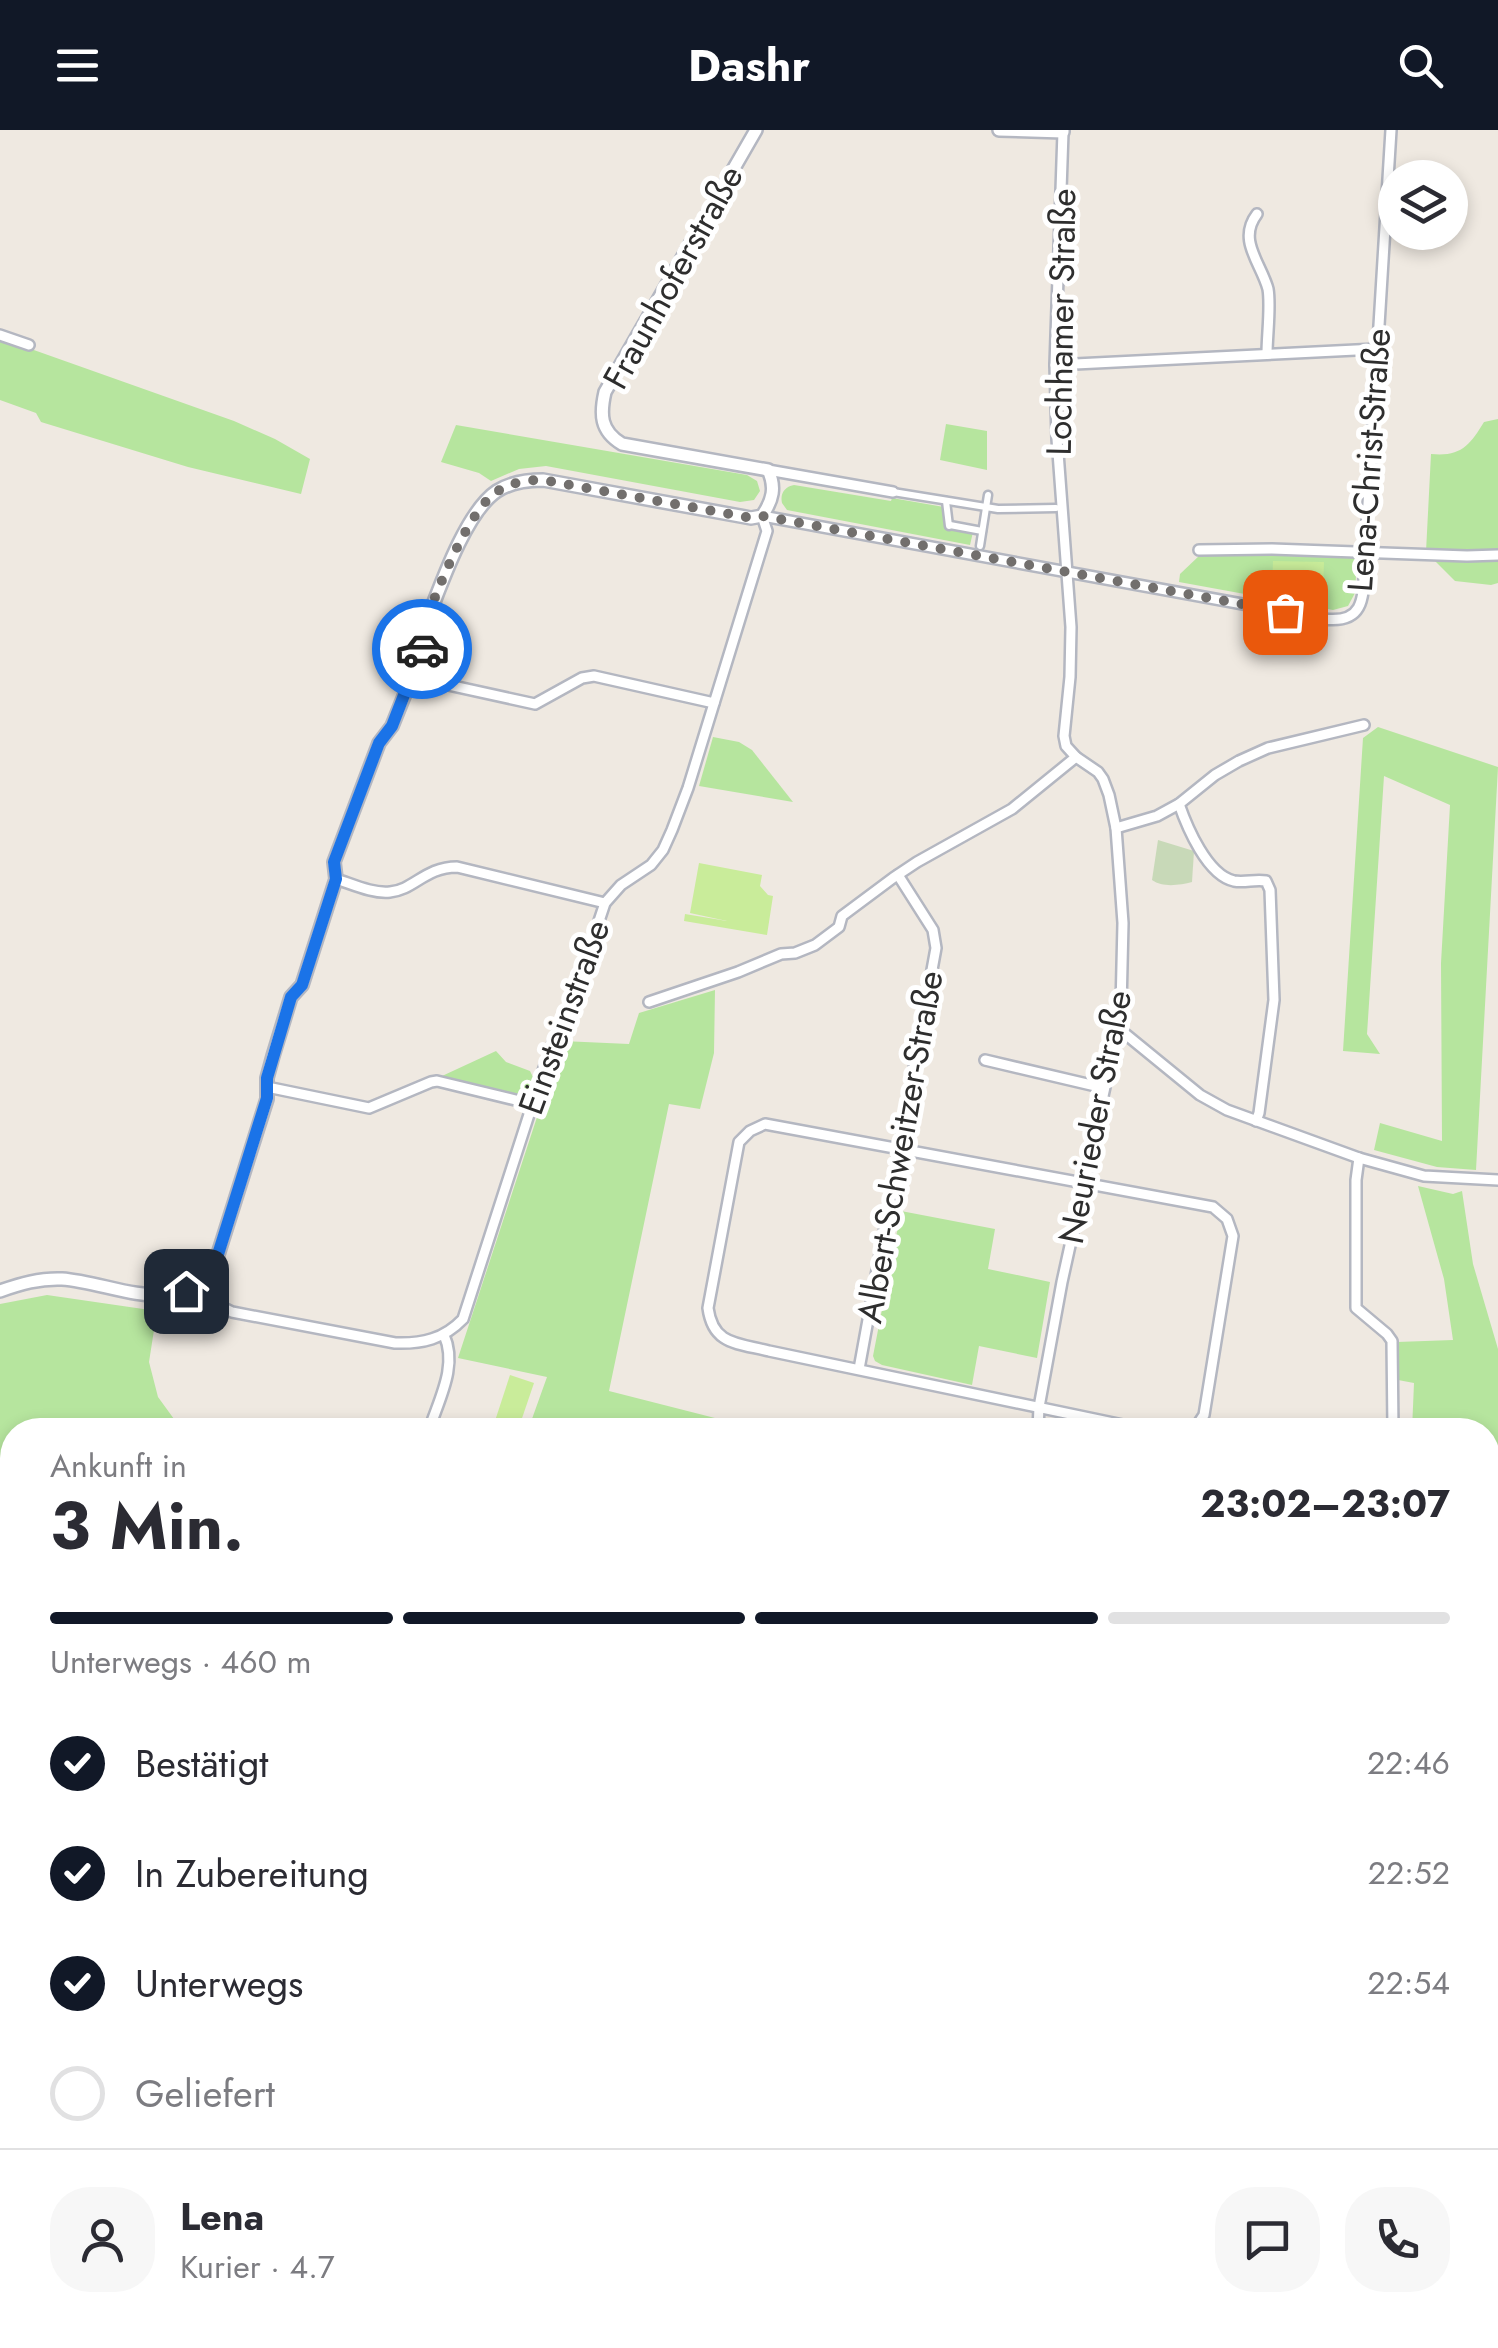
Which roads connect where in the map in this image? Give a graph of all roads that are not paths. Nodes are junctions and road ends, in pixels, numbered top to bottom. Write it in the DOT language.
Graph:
graph roads {
  1 [pos="756,130"];
  2 [pos="998,130"];
  3 [pos="1391,130"];
  4 [pos="1063,131"];
  5 [pos="1257,214"];
  6 [pos="0,335"];
  7 [pos="29,345"];
  8 [pos="1376,349"];
  9 [pos="1266,354"];
  10 [pos="1055,365"];
  11 [pos="768,470"];
  12 [pos="932,486"];
  13 [pos="893,492"];
  14 [pos="988,495"];
  15 [pos="1026,496"];
  16 [pos="1037,496"];
  17 [pos="937,501"];
  18 [pos="986,508"];
  19 [pos="1038,508"];
  20 [pos="1026,509"];
  21 [pos="1059,511"];
  22 [pos="762,516"];
  23 [pos="982,531"];
  24 [pos="980,546"];
  25 [pos="1199,550"];
  26 [pos="1365,553"];
  27 [pos="1498,555"];
  28 [pos="1067,572"];
  29 [pos="412,676"];
  30 [pos="714,702"];
  31 [pos="1364,724"];
  32 [pos="1076,757"];
  33 [pos="1178,804"];
  34 [pos="1116,828"];
  35 [pos="898,875"];
  36 [pos="336,879"];
  37 [pos="605,903"];
  38 [pos="649,1002"];
  39 [pos="1118,1028"];
  40 [pos="986,1060"];
  41 [pos="267,1087"];
  42 [pos="1104,1088"];
  43 [pos="532,1104"];
  44 [pos="1256,1121"];
  45 [pos="899,1149"];
  46 [pos="1360,1158"];
  47 [pos="1498,1180"];
  48 [pos="1084,1183"];
  49 [pos="197,1286"];
  50 [pos="0,1291"];
  51 [pos="444,1335"];
  52 [pos="859,1369"];
  53 [pos="1039,1407"];
  54 [pos="434,1418"];
  55 [pos="1039,1418"];
  56 [pos="1091,1418"];
  57 [pos="1202,1418"];
  58 [pos="1394,1418"];
  1 -- 11 [label="street, Fraunhoferstraße"];
  2 -- 4 [label="street"];
  3 -- 8 [label="street, Lena-Christ-Straße"];
  4 -- 10 [label="street, Lochhamer Straße"];
  5 -- 9 [label="street"];
  6 -- 7 [label="street"];
  8 -- 9 [label="street"];
  8 -- 26 [label="street, Lena-Christ-Straße"];
  9 -- 10 [label="street"];
  10 -- 21 [label="street, Lochhamer Straße"];
  11 -- 13 [label="street, Fraunhoferstraße"];
  11 -- 22 [label="street, Einsteinstraße"];
  12 -- 17 [label="street"];
  13 -- 17 [label="street"];
  14 -- 18 [label="street"];
  15 -- 20 [label="street"];
  16 -- 19 [label="street"];
  17 -- 18 [label="street"];
  17 -- 23 [label="street"];
  18 -- 20 [label="street"];
  18 -- 23 [label="street"];
  19 -- 20 [label="street"];
  19 -- 21 [label="street"];
  21 -- 28 [label="street, Lochhamer Straße"];
  22 -- 28 [label="street"];
  22 -- 29 [label="street"];
  22 -- 30 [label="street, Einsteinstraße"];
  23 -- 24 [label="street"];
  25 -- 26 [label="street"];
  26 -- 27 [label="street"];
  26 -- 28 [label="street, Lena-Christ-Straße"];
  28 -- 32 [label="street, Lochhamer Straße"];
  29 -- 30 [label="street"];
  29 -- 36 [label="street"];
  30 -- 37 [label="street, Einsteinstraße"];
  31 -- 33 [label="street"];
  32 -- 34 [label="street, Neurieder Straße"];
  32 -- 35 [label="street"];
  33 -- 34 [label="street"];
  33 -- 44 [label="street"];
  34 -- 39 [label="street, Neurieder Straße"];
  35 -- 38 [label="street"];
  35 -- 45 [label="street, Albert-Schweitzer-Straße"];
  36 -- 37 [label="street"];
  36 -- 41 [label="street"];
  37 -- 43 [label="street, Einsteinstraße"];
  39 -- 42 [label="street, Neurieder Straße"];
  39 -- 44 [label="street"];
  40 -- 42 [label="street"];
  41 -- 43 [label="street"];
  41 -- 49 [label="street"];
  42 -- 48 [label="street, Neurieder Straße"];
  43 -- 51 [label="street, Einsteinstraße"];
  44 -- 46 [label="street"];
  45 -- 48 [label="street"];
  45 -- 52 [label="street, Albert-Schweitzer-Straße"];
  45 -- 52 [label="street"];
  46 -- 47 [label="street"];
  46 -- 58 [label="street"];
  48 -- 53 [label="street, Neurieder Straße"];
  48 -- 57 [label="street"];
  49 -- 50 [label="street"];
  49 -- 51 [label="street"];
  51 -- 54 [label="street"];
  52 -- 53 [label="street"];
  53 -- 55 [label="street, Neurieder Straße"];
  53 -- 56 [label="street"];
}
